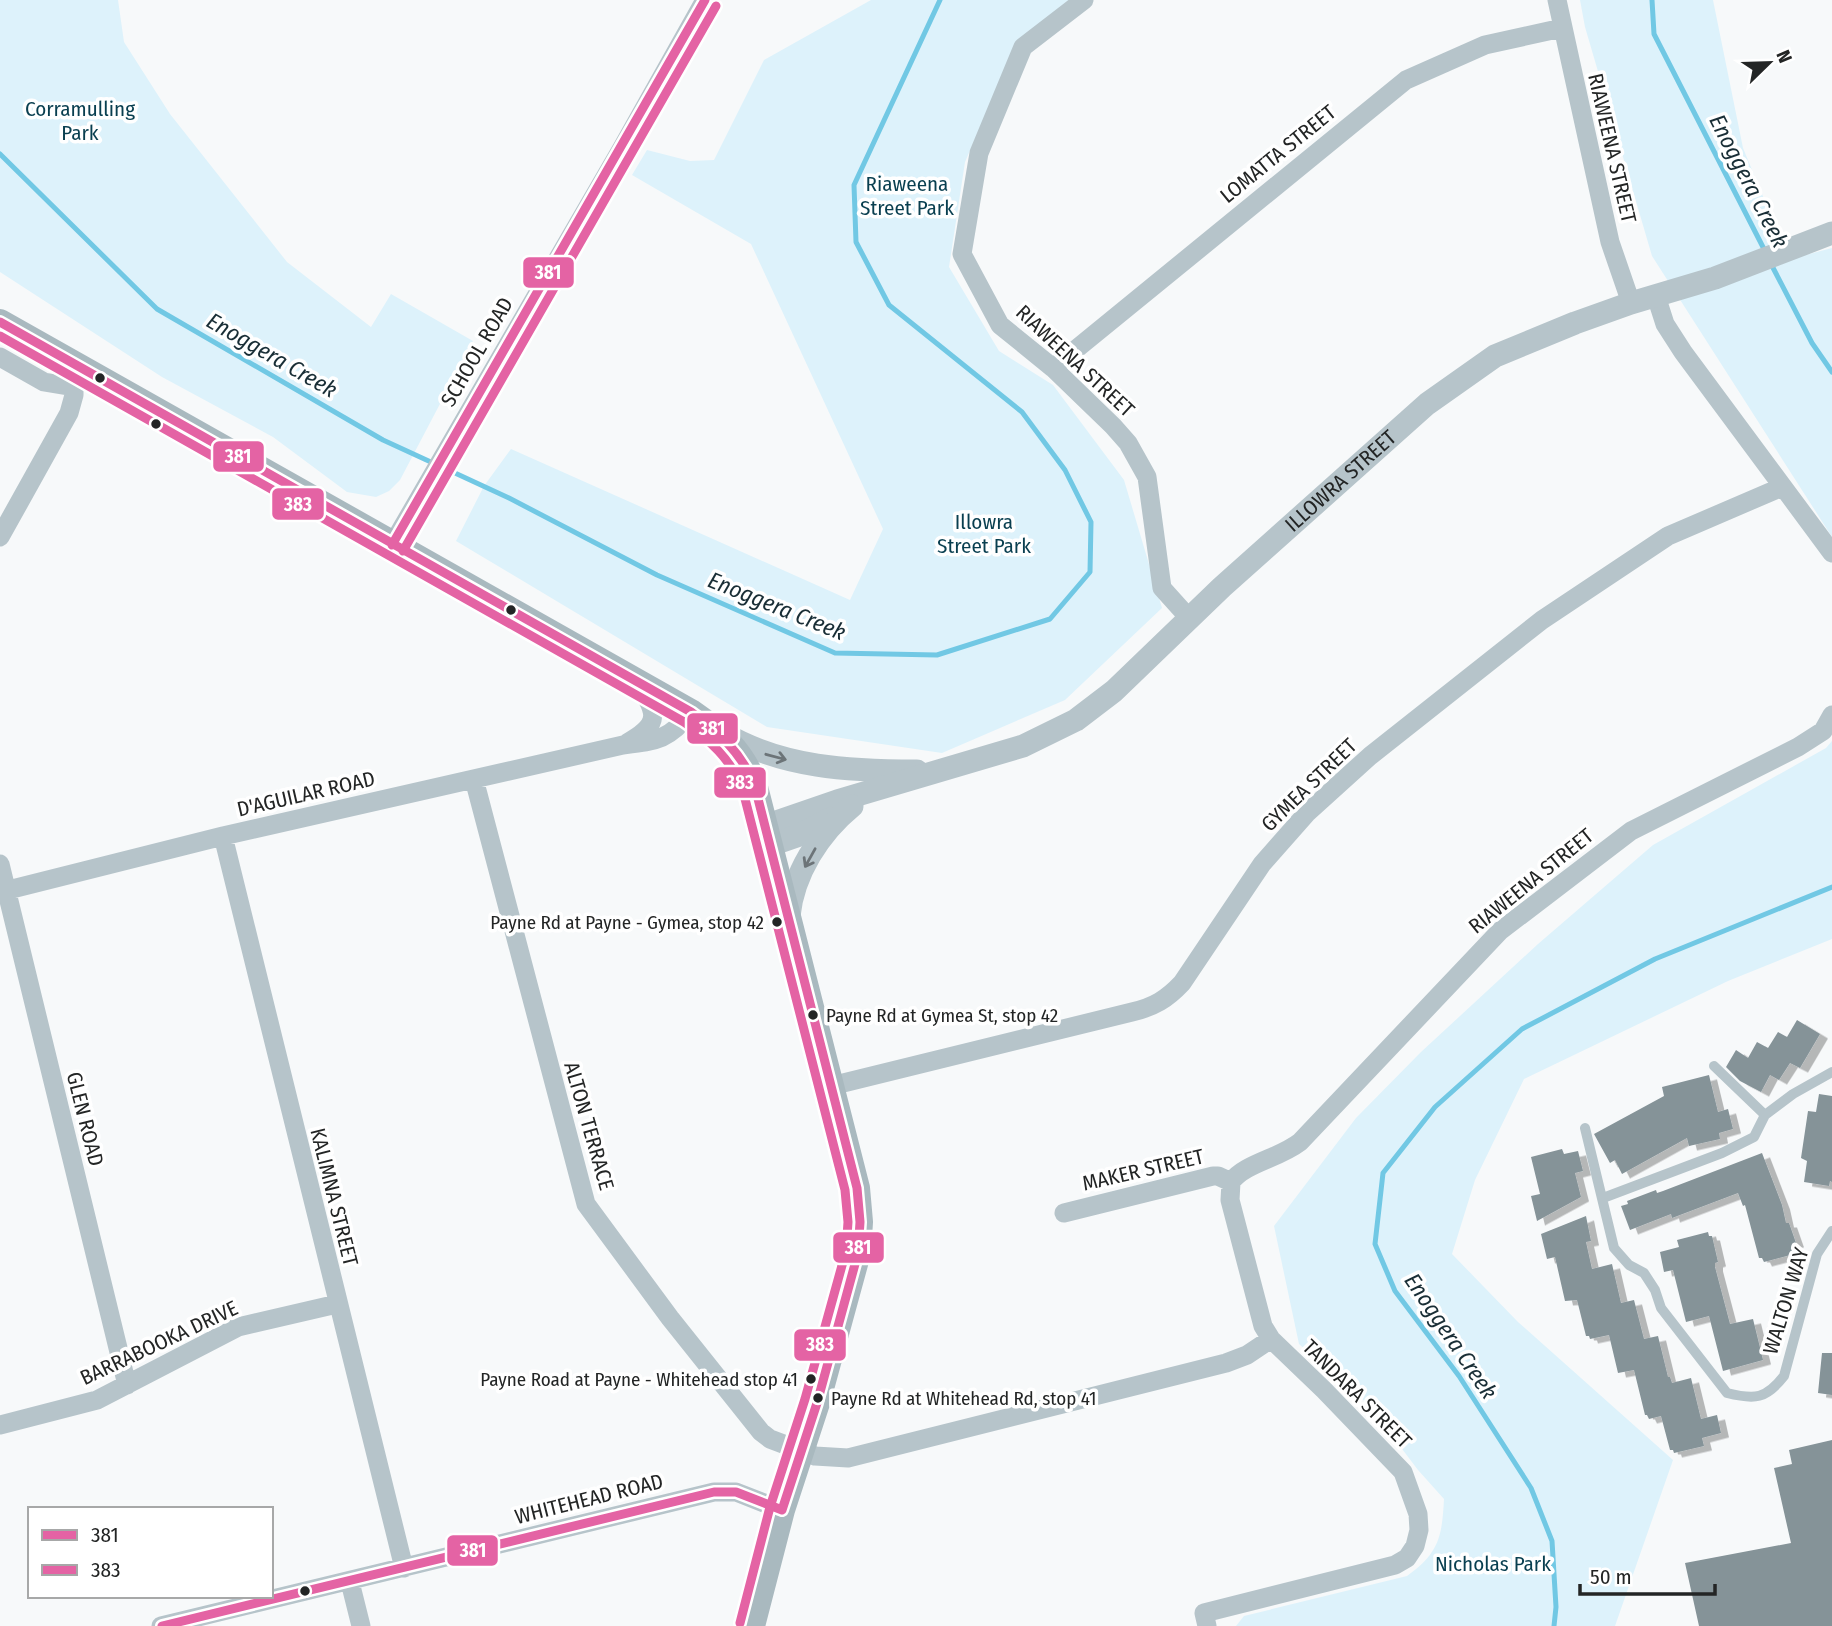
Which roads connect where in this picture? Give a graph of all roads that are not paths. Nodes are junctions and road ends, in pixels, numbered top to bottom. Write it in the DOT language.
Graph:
graph roads {
  1 [pos="705,0"];
  2 [pos="1084,0"];
  3 [pos="1557,0"];
  4 [pos="1562,28"];
  5 [pos="1832,233"];
  6 [pos="1656,296"];
  7 [pos="1631,303"];
  8 [pos="0,322"];
  9 [pos="0,357"];
  10 [pos="1053,368"];
  11 [pos="79,379"];
  12 [pos="1782,487"];
  13 [pos="0,537"];
  14 [pos="392,545"];
  15 [pos="1832,553"];
  16 [pos="1189,618"];
  17 [pos="637,682"];
  18 [pos="691,712"];
  19 [pos="1832,715"];
  20 [pos="714,728"];
  21 [pos="623,745"];
  22 [pos="939,771"];
  23 [pos="474,779"];
  24 [pos="886,787"];
  25 [pos="852,806"];
  26 [pos="223,836"];
  27 [pos="768,836"];
  28 [pos="0,864"];
  29 [pos="3,891"];
  30 [pos="789,920"];
  31 [pos="1714,1066"];
  32 [pos="1832,1072"];
  33 [pos="831,1086"];
  34 [pos="1765,1115"];
  35 [pos="1586,1128"];
  36 [pos="1231,1182"];
  37 [pos="1603,1198"];
  38 [pos="1064,1213"];
  39 [pos="1832,1231"];
  40 [pos="337,1304"];
  41 [pos="1271,1339"];
  42 [pos="127,1385"];
  43 [pos="0,1425"];
  44 [pos="801,1451"];
  45 [pos="782,1510"];
  46 [pos="404,1568"];
  47 [pos="350,1582"];
  48 [pos="1205,1619"];
  49 [pos="161,1626"];
  50 [pos="361,1626"];
  51 [pos="752,1626"];
  1 -- 14 [label="street, SCHOOL ROAD"];
  2 -- 10 [label="street, RIAWEENA STREET"];
  3 -- 4 [label="street, RIAWEENA STREET"];
  4 -- 7 [label="street, RIAWEENA STREET"];
  4 -- 10 [label="street, LOMATTA STREET"];
  5 -- 6 [label="street, ILLOWRA STREET"];
  6 -- 7 [label="street, ILLOWRA STREET"];
  6 -- 12 [label="street"];
  7 -- 16 [label="street, ILLOWRA STREET"];
  8 -- 11 [label="main road"];
  9 -- 11 [label="street"];
  10 -- 16 [label="street, RIAWEENA STREET"];
  11 -- 13 [label="street"];
  11 -- 14 [label="main road"];
  12 -- 15 [label="street"];
  12 -- 33 [label="street, GYMEA STREET"];
  14 -- 17 [label="main road"];
  16 -- 22 [label="street, ILLOWRA STREET"];
  17 -- 18 [label="main road"];
  17 -- 21 [label="street, D'AGUILAR ROAD"];
  18 -- 20 [label="main road"];
  18 -- 21 [label="street, D'AGUILAR ROAD"];
  19 -- 36 [label="street, RIAWEENA STREET"];
  20 -- 22 [label="street, one-way"];
  20 -- 27 [label="main road"];
  21 -- 23 [label="street, D'AGUILAR ROAD"];
  22 -- 24 [label="street, ILLOWRA STREET"];
  23 -- 26 [label="street, D'AGUILAR ROAD"];
  23 -- 44 [label="street, ALTON TERRACE"];
  24 -- 25 [label="street, ILLOWRA STREET"];
  24 -- 27 [label="street, ILLOWRA STREET"];
  25 -- 27 [label="street, ILLOWRA STREET"];
  25 -- 30 [label="street, one-way"];
  26 -- 29 [label="street, D'AGUILAR ROAD"];
  26 -- 40 [label="street, KALIMNA STREET"];
  27 -- 30 [label="main road"];
  28 -- 29 [label="street, GLEN ROAD"];
  29 -- 42 [label="street, GLEN ROAD"];
  30 -- 33 [label="main road"];
  31 -- 34 [label="lane"];
  32 -- 34 [label="lane"];
  33 -- 44 [label="main road"];
  34 -- 37 [label="lane"];
  35 -- 37 [label="lane, WALTON WAY"];
  36 -- 38 [label="street, MAKER STREET"];
  36 -- 41 [label="street, TANDARA STREET"];
  37 -- 39 [label="lane, WALTON WAY"];
  40 -- 42 [label="street, BARRABOOKA DRIVE"];
  40 -- 46 [label="street, KALIMNA STREET"];
  41 -- 44 [label="street"];
  41 -- 48 [label="street, TANDARA STREET"];
  42 -- 43 [label="street, BARRABOOKA DRIVE"];
  44 -- 45 [label="main road"];
  45 -- 46 [label="street, WHITEHEAD ROAD"];
  45 -- 51 [label="main road"];
  46 -- 47 [label="street, WHITEHEAD ROAD"];
  47 -- 49 [label="street, WHITEHEAD ROAD"];
  47 -- 50 [label="street"];
}
